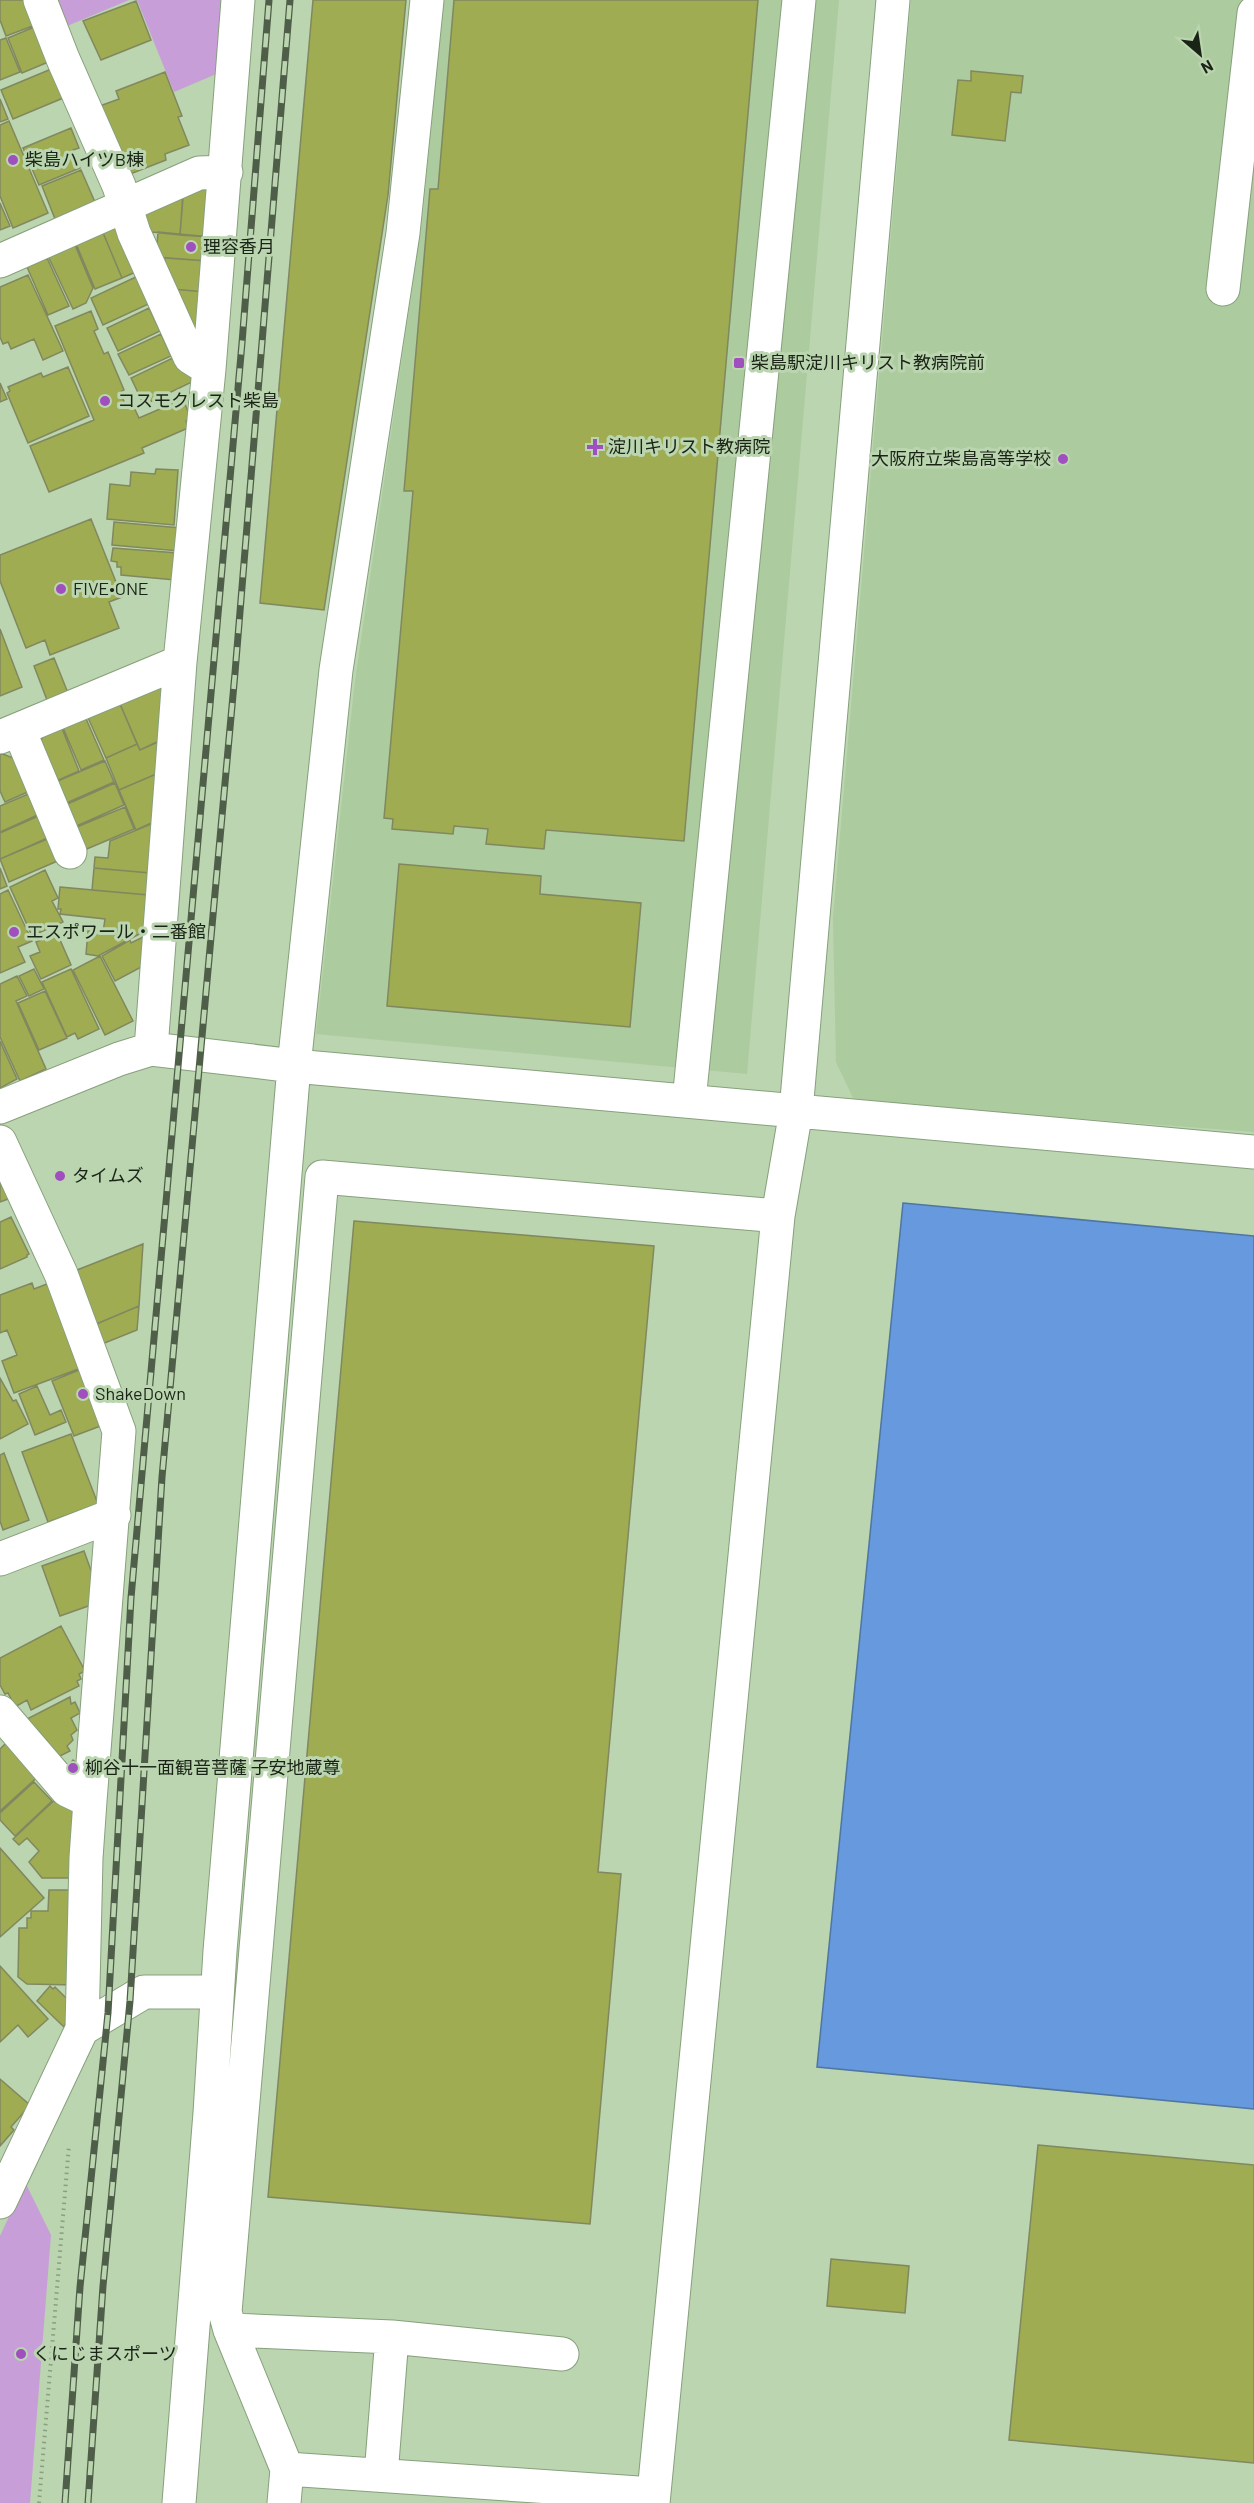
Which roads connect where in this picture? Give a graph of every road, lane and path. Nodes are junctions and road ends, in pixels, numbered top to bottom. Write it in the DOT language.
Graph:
graph roads {
  1 [pos="40,0"];
  2 [pos="238,0"];
  3 [pos="427,0"];
  4 [pos="799,0"];
  5 [pos="893,0"];
  6 [pos="1254,14"];
  7 [pos="226,172"];
  8 [pos="126,207"];
  9 [pos="0,261"];
  10 [pos="1223,289"];
  11 [pos="209,369"];
  12 [pos="180,662"];
  13 [pos="9,734"];
  14 [pos="70,852"];
  15 [pos="151,1049"];
  16 [pos="294,1066"];
  17 [pos="689,1101"];
  18 [pos="0,1107"];
  19 [pos="796,1111"];
  20 [pos="0,1142"];
  21 [pos="1254,1152"];
  22 [pos="778,1216"];
  23 [pos="114,1515"];
  24 [pos="0,1559"];
  25 [pos="0,1712"];
  26 [pos="90,1801"];
  27 [pos="218,1992"];
  28 [pos="82,2029"];
  29 [pos="69,2143"];
  30 [pos="0,2202"];
  31 [pos="230,2330"];
  32 [pos="392,2337"];
  33 [pos="562,2354"];
  34 [pos="287,2469"];
  35 [pos="381,2475"];
  36 [pos="653,2499"];
  37 [pos="39,2503"];
  38 [pos="179,2503"];
  39 [pos="284,2503"];
  1 -- 8 [label="street"];
  2 -- 7 [label="street"];
  3 -- 16 [label="street"];
  4 -- 17 [label="street"];
  5 -- 19 [label="street"];
  6 -- 10 [label="street"];
  7 -- 8 [label="street"];
  7 -- 11 [label="street"];
  8 -- 9 [label="street"];
  8 -- 11 [label="street"];
  11 -- 12 [label="street"];
  12 -- 13 [label="street"];
  12 -- 15 [label="street"];
  13 -- 14 [label="street"];
  15 -- 16 [label="street"];
  15 -- 18 [label="street"];
  16 -- 17 [label="street"];
  16 -- 27 [label="street"];
  17 -- 19 [label="street"];
  19 -- 21 [label="street"];
  19 -- 22 [label="street"];
  20 -- 23 [label="street"];
  22 -- 31 [label="street"];
  22 -- 36 [label="street"];
  23 -- 24 [label="street"];
  23 -- 26 [label="street"];
  25 -- 26 [label="street"];
  26 -- 28 [label="street"];
  27 -- 28 [label="street"];
  27 -- 38 [label="street"];
  28 -- 30 [label="street"];
  29 -- 37 [label="path"];
  31 -- 32 [label="street"];
  31 -- 34 [label="street"];
  32 -- 33 [label="street"];
  32 -- 35 [label="street"];
  34 -- 35 [label="street"];
  34 -- 39 [label="street"];
  35 -- 36 [label="street"];
}
